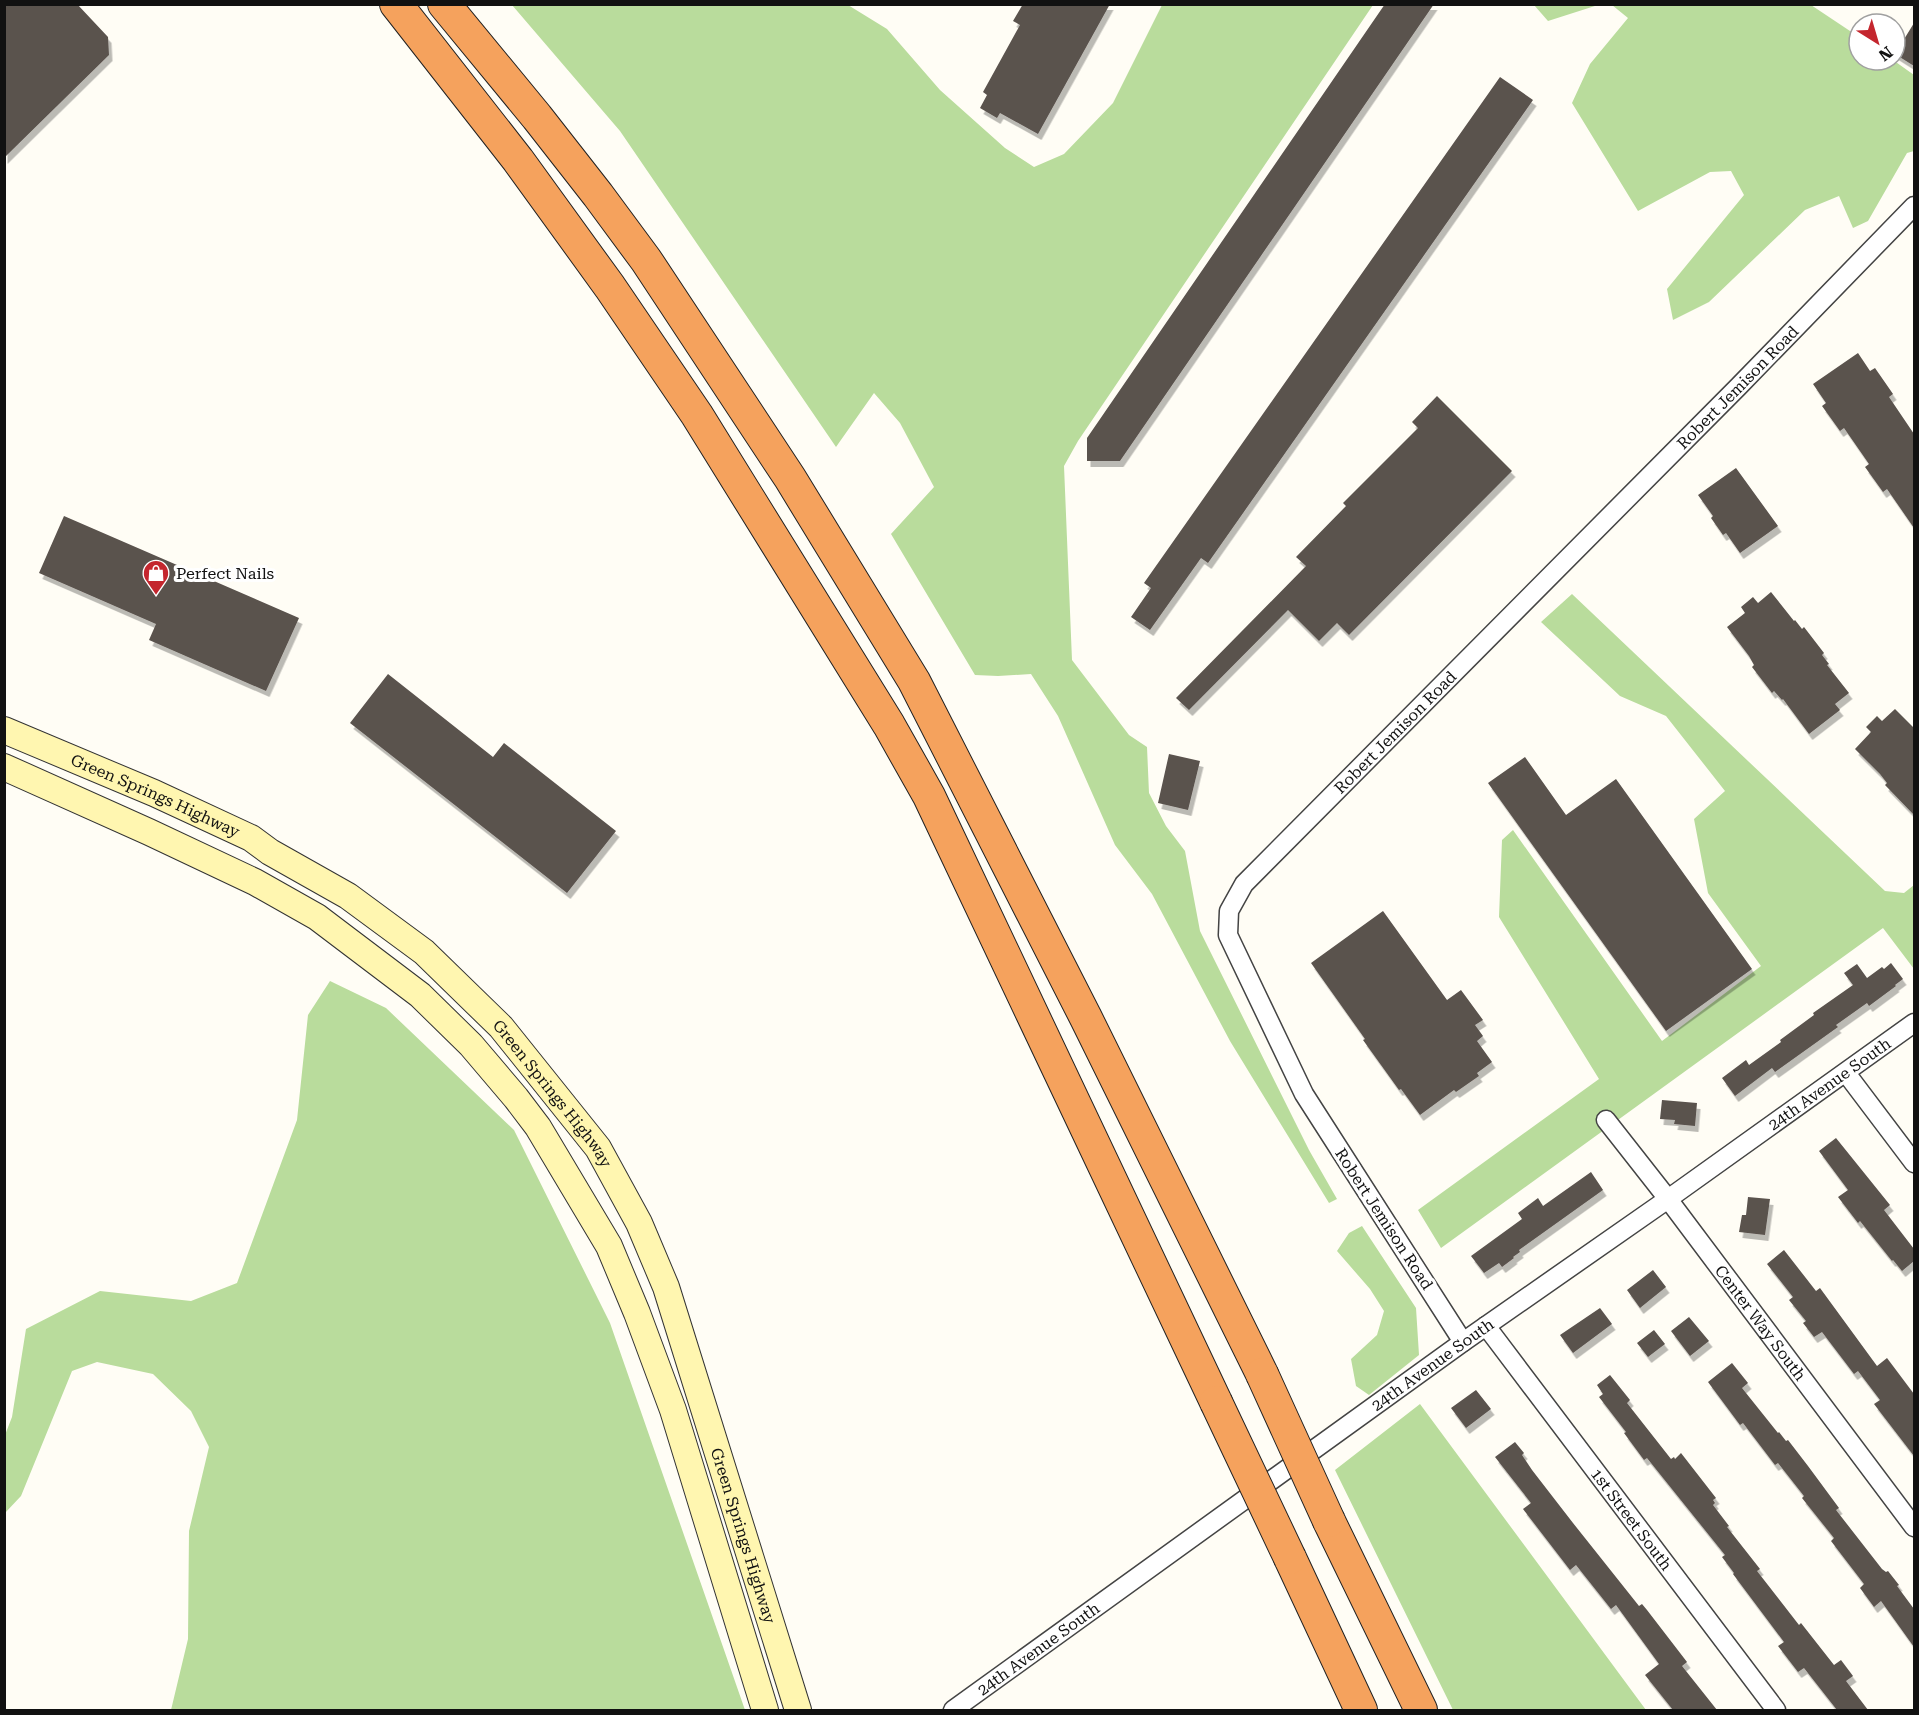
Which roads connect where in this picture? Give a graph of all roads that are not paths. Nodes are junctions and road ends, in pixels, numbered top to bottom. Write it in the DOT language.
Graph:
graph roads {
  1 [pos="396,4"];
  2 [pos="444,4"];
  3 [pos="1914,206"];
  4 [pos="4,730"];
  5 [pos="4,767"];
  6 [pos="1914,1023"];
  7 [pos="1846,1073"];
  8 [pos="1606,1120"];
  9 [pos="1914,1163"];
  10 [pos="1668,1199"];
  11 [pos="1486,1326"];
  12 [pos="1463,1341"];
  13 [pos="1914,1527"];
  14 [pos="765,1710"];
  15 [pos="798,1710"];
  16 [pos="952,1710"];
  17 [pos="1361,1710"];
  18 [pos="1421,1710"];
  19 [pos="1776,1710"];
  1 -- 17 [label="highway, bridge"];
  2 -- 18 [label="highway, bridge"];
  3 -- 12 [label="street, Robert Jemison Road"];
  4 -- 15 [label="main road, Green Springs Highway"];
  5 -- 14 [label="main road, Green Springs Highway"];
  6 -- 7 [label="street, 24th Avenue South"];
  7 -- 9 [label="street"];
  7 -- 10 [label="street, 24th Avenue South"];
  8 -- 10 [label="street, Center Way South"];
  10 -- 11 [label="street, 24th Avenue South"];
  10 -- 13 [label="street, Center Way South"];
  11 -- 12 [label="street, 24th Avenue South"];
  11 -- 19 [label="street, 1st Street South"];
  12 -- 16 [label="street, 24th Avenue South"];
}
